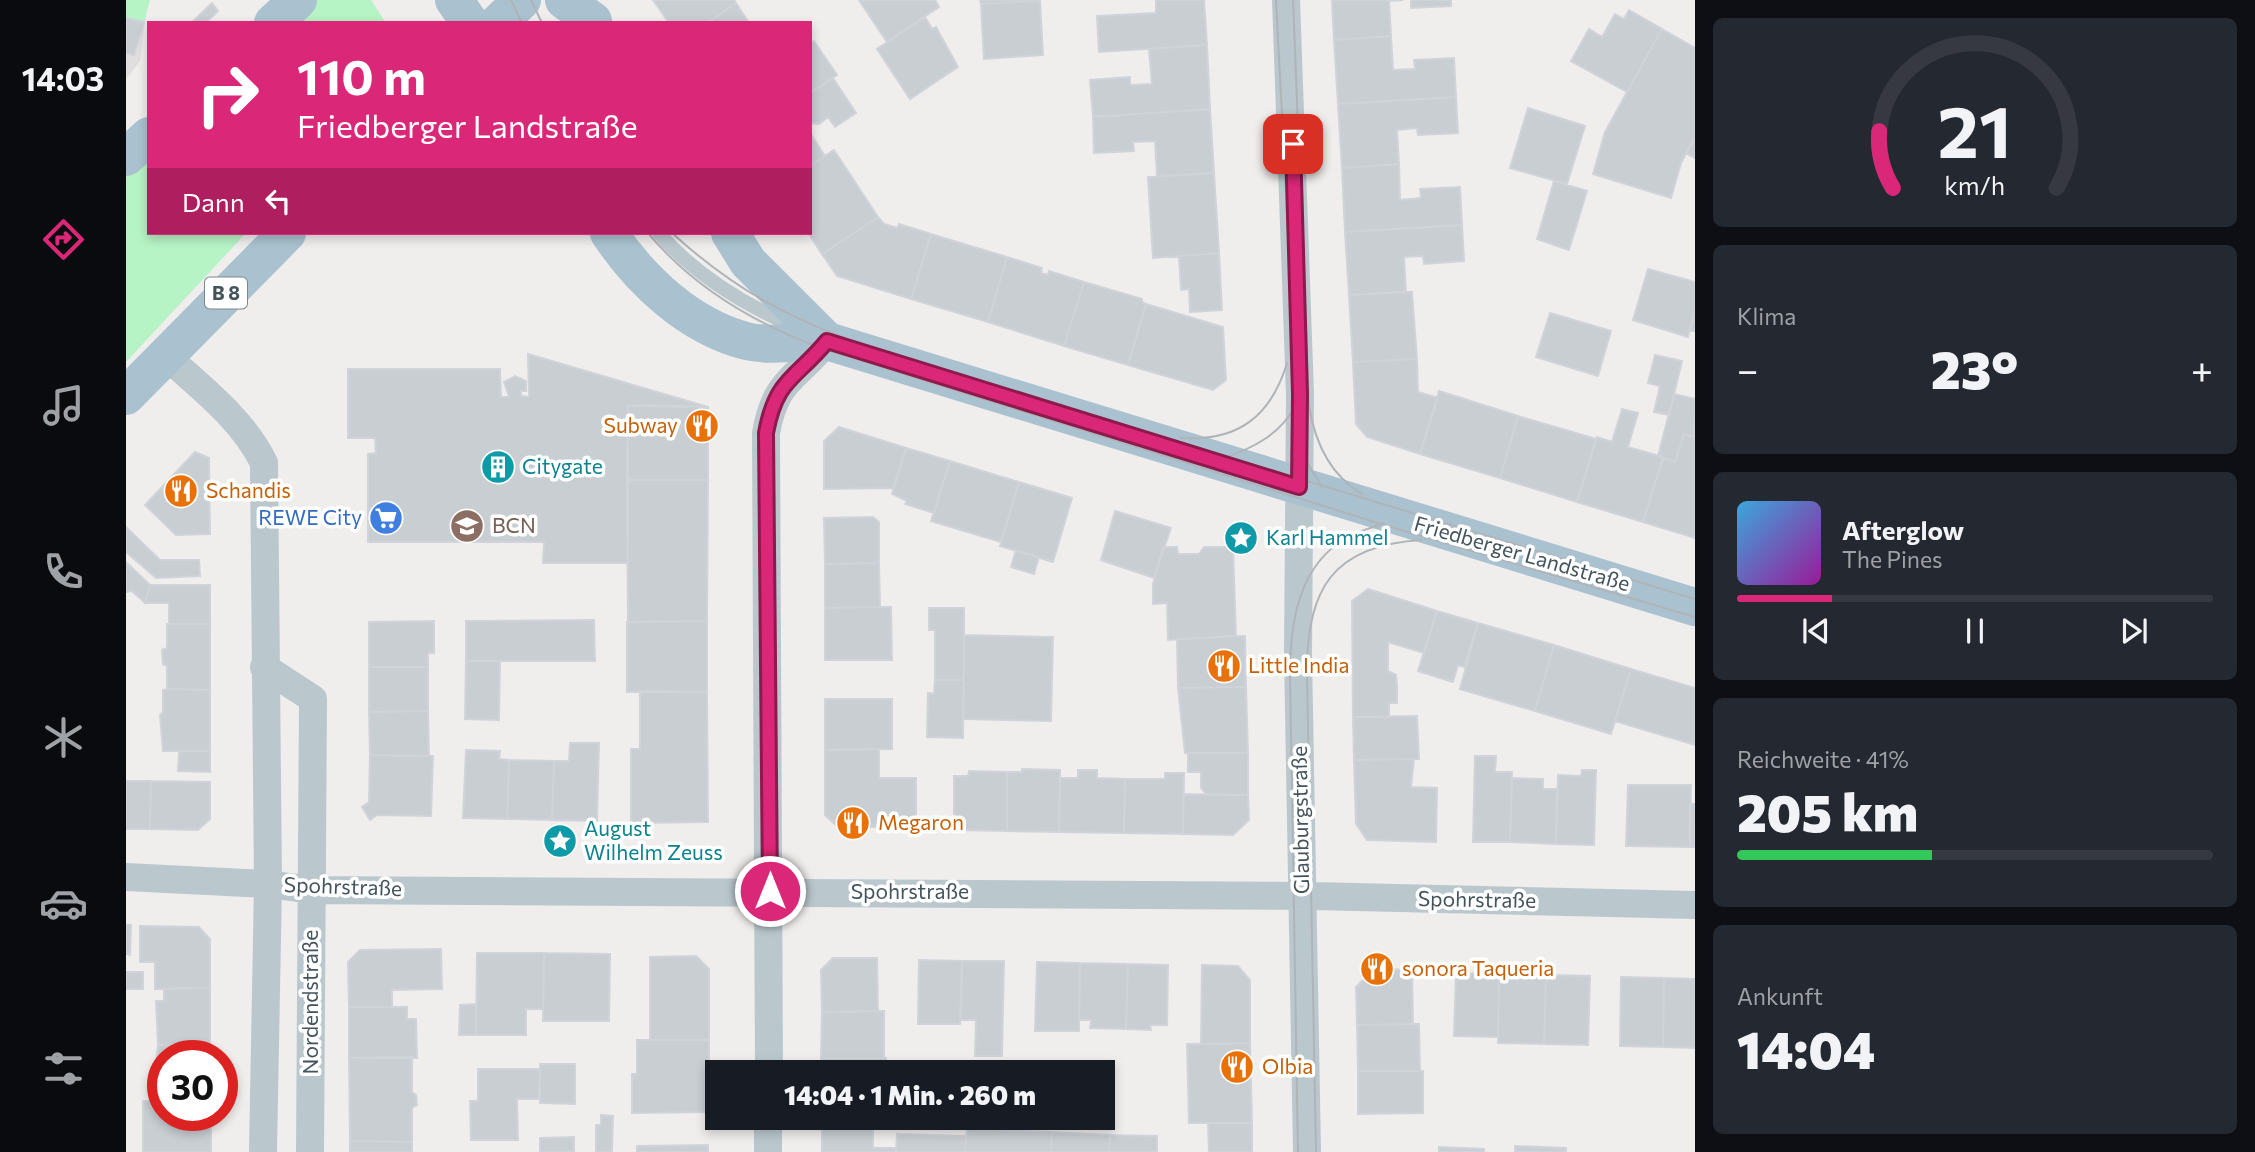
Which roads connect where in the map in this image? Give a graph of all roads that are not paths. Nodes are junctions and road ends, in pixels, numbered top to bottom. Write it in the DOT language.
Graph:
graph roads {
  1 [pos="297,0"];
  2 [pos="454,0"];
  3 [pos="1286,0"];
  4 [pos="274,21"];
  5 [pos="469,21"];
  6 [pos="147,138"];
  7 [pos="126,157"];
  8 [pos="285,235"];
  9 [pos="611,235"];
  10 [pos="661,235"];
  11 [pos="731,235"];
  12 [pos="827,341"];
  13 [pos="164,354"];
  14 [pos="126,396"];
  15 [pos="1299,487"];
  16 [pos="1695,607"];
  17 [pos="264,667"];
  18 [pos="126,877"];
  19 [pos="268,884"];
  20 [pos="312,890"];
  21 [pos="770,891"];
  22 [pos="1303,895"];
  23 [pos="1695,905"];
  24 [pos="769,1060"];
  25 [pos="768,1130"];
  26 [pos="263,1152"];
  27 [pos="310,1152"];
  28 [pos="768,1152"];
  29 [pos="1307,1152"];
  1 -- 4 [label="main road"];
  2 -- 5 [label="main road"];
  3 -- 15 [label="street, Glauburgstraße"];
  6 -- 7 [label="main road"];
  8 -- 13 [label="main road, B 8"];
  9 -- 12 [label="main road, Friedberger Landstraße"];
  10 -- 12 [label="lane, Friedberger Landstraße"];
  11 -- 12 [label="main road, Friedberger Landstraße"];
  12 -- 15 [label="main road, Friedberger Landstraße"];
  12 -- 21 [label="street"];
  13 -- 14 [label="main road, B 8"];
  13 -- 17 [label="street, Nordendstraße"];
  15 -- 16 [label="main road, Friedberger Landstraße"];
  15 -- 22 [label="street, Glauburgstraße"];
  17 -- 19 [label="street, Nordendstraße"];
  17 -- 20 [label="street, Nordendstraße"];
  18 -- 19 [label="street, Spohrstraße"];
  19 -- 20 [label="street, Spohrstraße"];
  19 -- 26 [label="street, Nordendstraße"];
  20 -- 21 [label="street, Spohrstraße"];
  20 -- 27 [label="street, Nordendstraße"];
  21 -- 22 [label="street, Spohrstraße"];
  21 -- 24 [label="street"];
  22 -- 23 [label="street, Spohrstraße"];
  22 -- 29 [label="street, Glauburgstraße"];
  25 -- 28 [label="street"];
}
